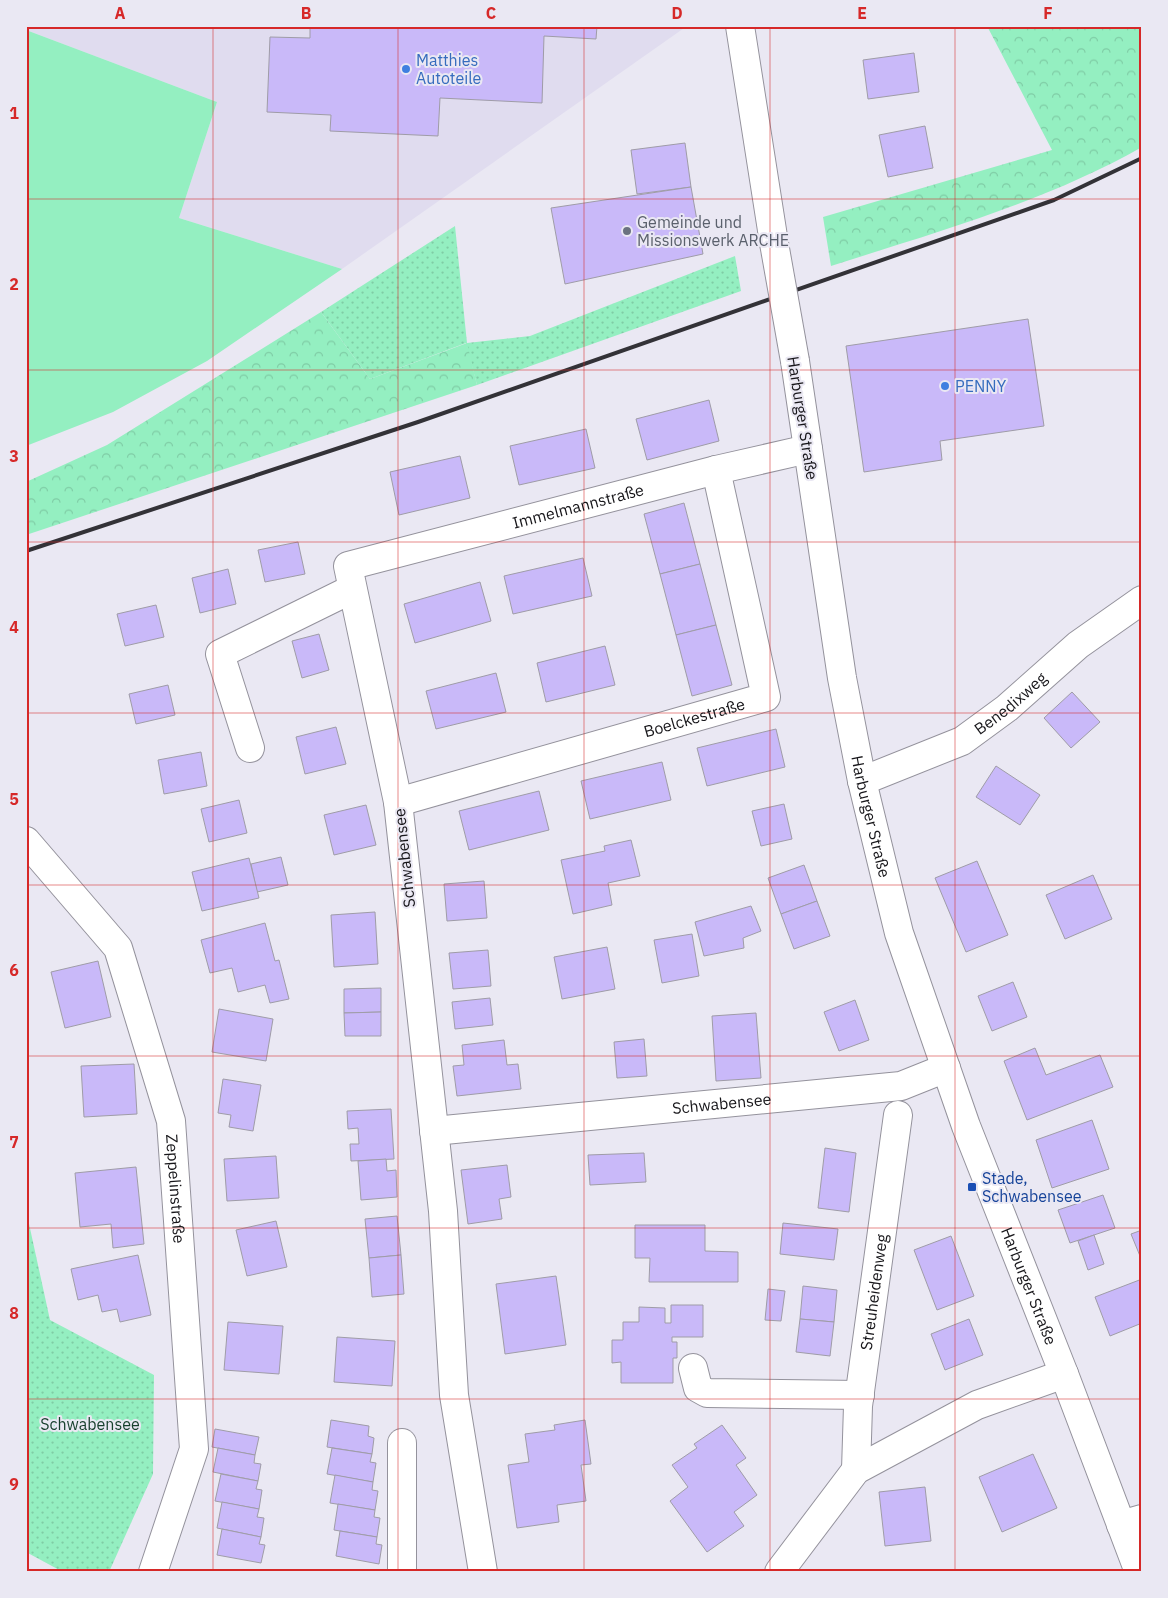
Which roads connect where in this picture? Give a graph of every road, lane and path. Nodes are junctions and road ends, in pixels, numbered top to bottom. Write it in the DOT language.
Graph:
graph roads {
  1 [pos="740,26"];
  2 [pos="808,449"];
  3 [pos="716,470"];
  4 [pos="350,577"];
  5 [pos="1142,600"];
  6 [pos="250,748"];
  7 [pos="862,781"];
  8 [pos="398,802"];
  9 [pos="26,840"];
  10 [pos="946,1068"];
  11 [pos="898,1115"];
  12 [pos="434,1130"];
  13 [pos="693,1368"];
  14 [pos="1064,1374"];
  15 [pos="860,1395"];
  16 [pos="402,1443"];
  17 [pos="856,1470"];
  18 [pos="1132,1522"];
  19 [pos="153,1572"];
  20 [pos="402,1572"];
  21 [pos="483,1572"];
  22 [pos="779,1572"];
  23 [pos="1139,1572"];
  1 -- 2 [label="street, Harburger Straße, bridge"];
  2 -- 3 [label="street, Immelmannstraße"];
  2 -- 7 [label="street, Harburger Straße"];
  3 -- 4 [label="street, Immelmannstraße"];
  3 -- 8 [label="street, Boelckestraße"];
  4 -- 6 [label="street"];
  4 -- 8 [label="street, Schwabensee"];
  5 -- 7 [label="street, Benedixweg"];
  7 -- 10 [label="street, Harburger Straße"];
  8 -- 12 [label="street, Schwabensee"];
  9 -- 19 [label="street, Zeppelinstraße"];
  10 -- 12 [label="street, Schwabensee"];
  10 -- 14 [label="street, Harburger Straße"];
  11 -- 15 [label="street, Streuheidenweg"];
  12 -- 21 [label="street, Schwabensee"];
  13 -- 15 [label="street"];
  14 -- 17 [label="street"];
  14 -- 18 [label="street, Harburger Straße"];
  15 -- 17 [label="street, Streuheidenweg"];
  16 -- 20 [label="street"];
  17 -- 22 [label="street"];
  18 -- 23 [label="street, Harburger Straße"];
}
